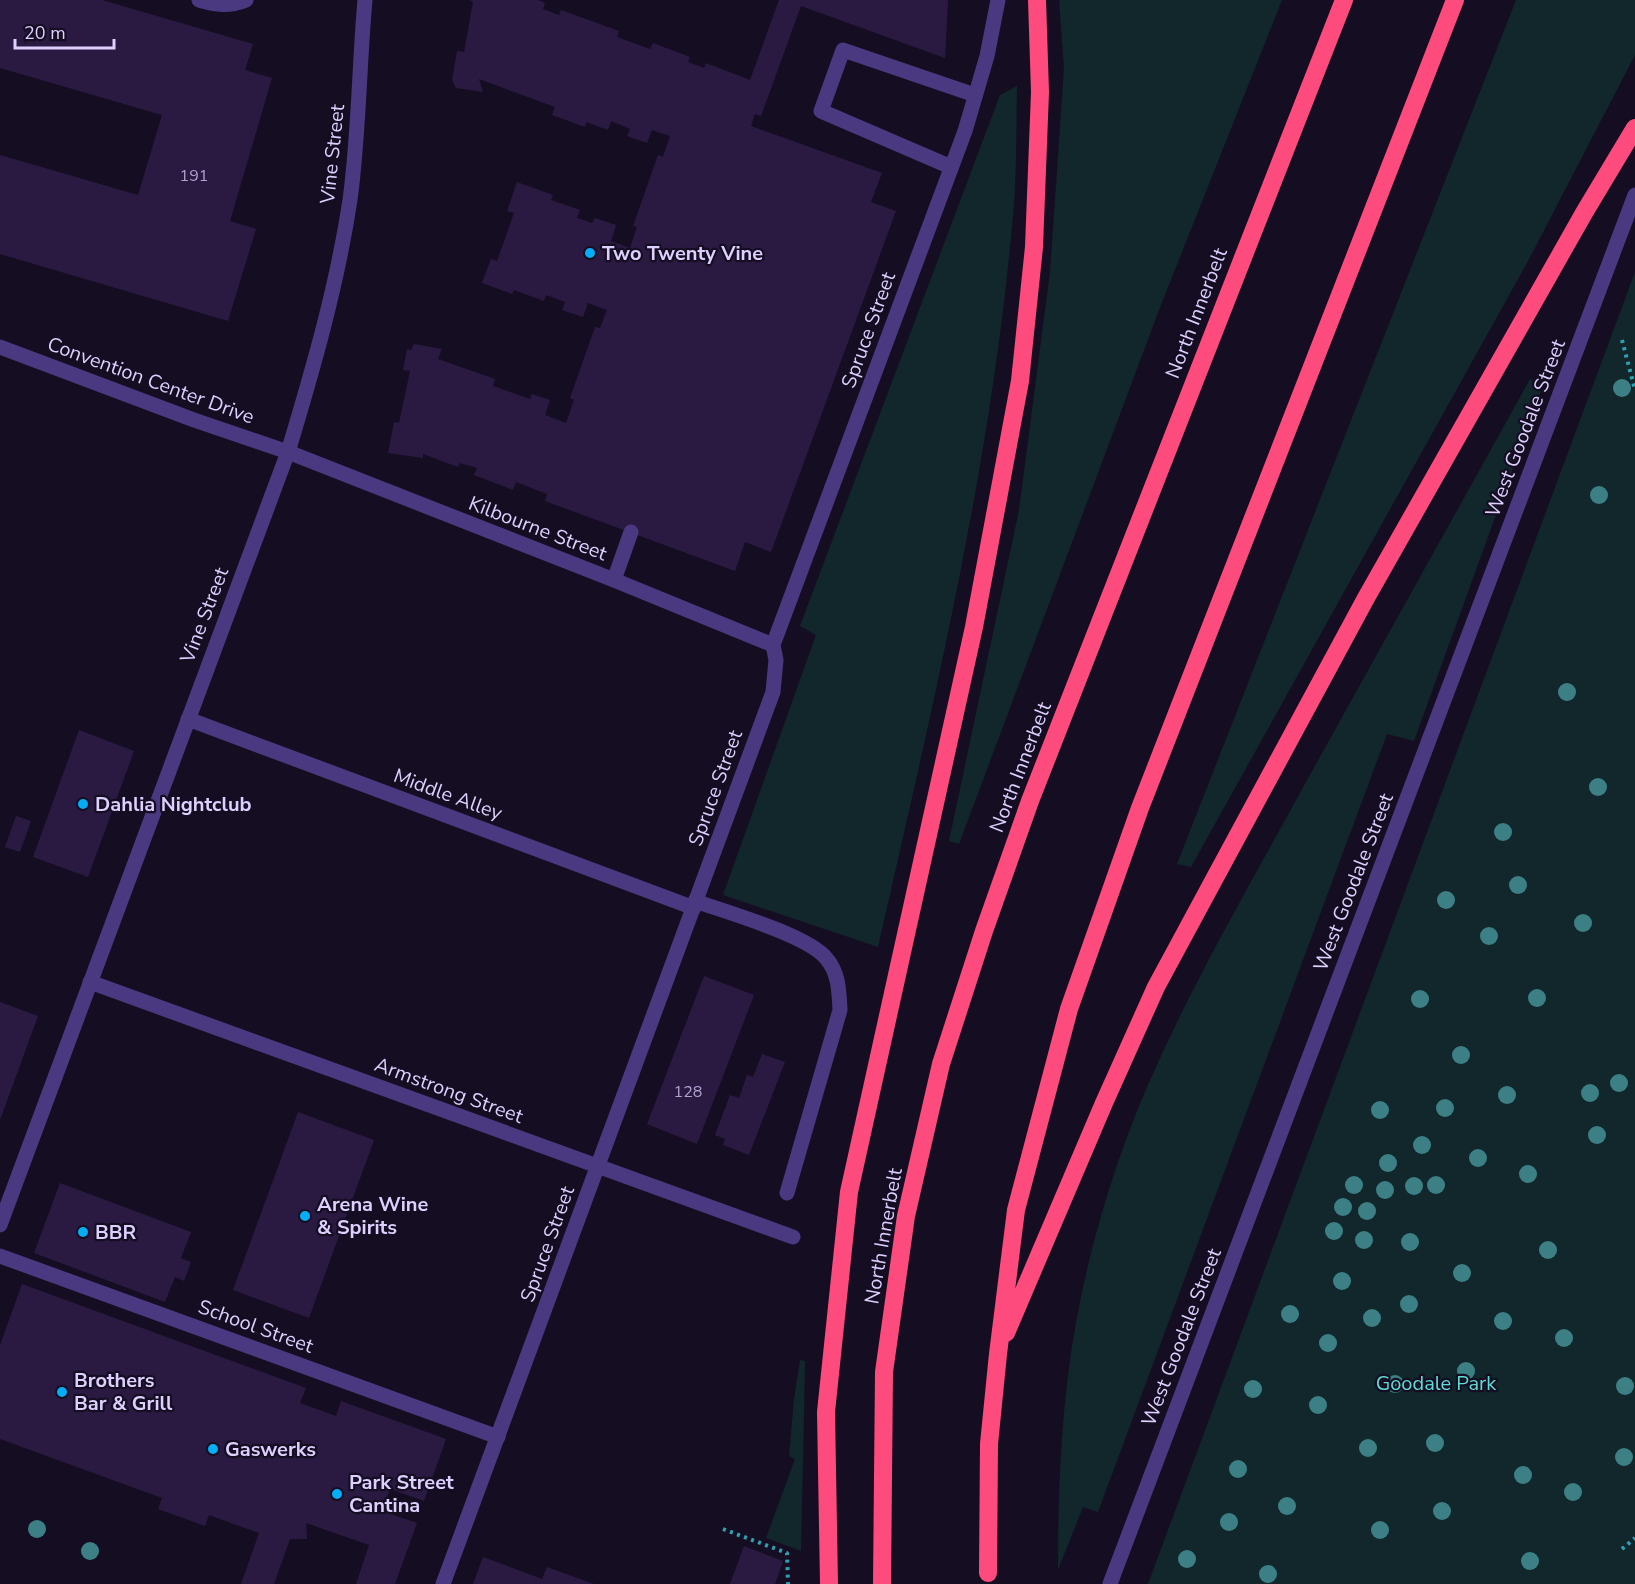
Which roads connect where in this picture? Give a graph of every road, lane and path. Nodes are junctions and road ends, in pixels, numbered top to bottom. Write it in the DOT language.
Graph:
graph roads {
  1 [pos="198,0"];
  2 [pos="246,0"];
  3 [pos="364,0"];
  4 [pos="998,0"];
  5 [pos="1037,0"];
  6 [pos="1344,0"];
  7 [pos="1455,0"];
  8 [pos="975,95"];
  9 [pos="1635,128"];
  10 [pos="951,167"];
  11 [pos="1635,195"];
  12 [pos="1622,340"];
  13 [pos="0,347"];
  14 [pos="1635,390"];
  15 [pos="288,452"];
  16 [pos="631,532"];
  17 [pos="614,580"];
  18 [pos="773,645"];
  19 [pos="188,719"];
  20 [pos="694,905"];
  21 [pos="90,982"];
  22 [pos="598,1166"];
  23 [pos="787,1193"];
  24 [pos="0,1225"];
  25 [pos="793,1238"];
  26 [pos="0,1256"];
  27 [pos="998,1354"];
  28 [pos="498,1437"];
  29 [pos="723,1529"];
  30 [pos="1635,1538"];
  31 [pos="1622,1549"];
  32 [pos="988,1573"];
  33 [pos="443,1584"];
  34 [pos="788,1584"];
  35 [pos="829,1584"];
  36 [pos="882,1584"];
  37 [pos="1110,1584"];
  1 -- 2 [label="street"];
  3 -- 15 [label="street, Vine Street"];
  4 -- 8 [label="street, Spruce Street"];
  5 -- 35 [label="highway"];
  6 -- 36 [label="highway, North Innerbelt"];
  7 -- 27 [label="highway"];
  8 -- 10 [label="street, Spruce Street"];
  8 -- 10 [label="street"];
  9 -- 27 [label="highway"];
  10 -- 18 [label="street, Spruce Street"];
  11 -- 37 [label="street, West Goodale Street"];
  12 -- 14 [label="path"];
  13 -- 15 [label="street, Convention Center Drive"];
  15 -- 17 [label="street, Kilbourne Street"];
  15 -- 19 [label="street, Vine Street"];
  16 -- 17 [label="street"];
  17 -- 18 [label="street, Kilbourne Street"];
  18 -- 20 [label="street, Spruce Street"];
  19 -- 20 [label="street, Middle Alley"];
  19 -- 21 [label="street, Vine Street"];
  20 -- 22 [label="street, Spruce Street"];
  20 -- 23 [label="street, Middle Alley"];
  21 -- 22 [label="street, Armstrong Street"];
  21 -- 24 [label="street, Vine Street"];
  22 -- 25 [label="street, Armstrong Street"];
  22 -- 28 [label="street, Spruce Street"];
  26 -- 28 [label="street, School Street"];
  27 -- 32 [label="highway"];
  28 -- 33 [label="street, Spruce Street"];
  29 -- 34 [label="path"];
  30 -- 31 [label="path"];
}
